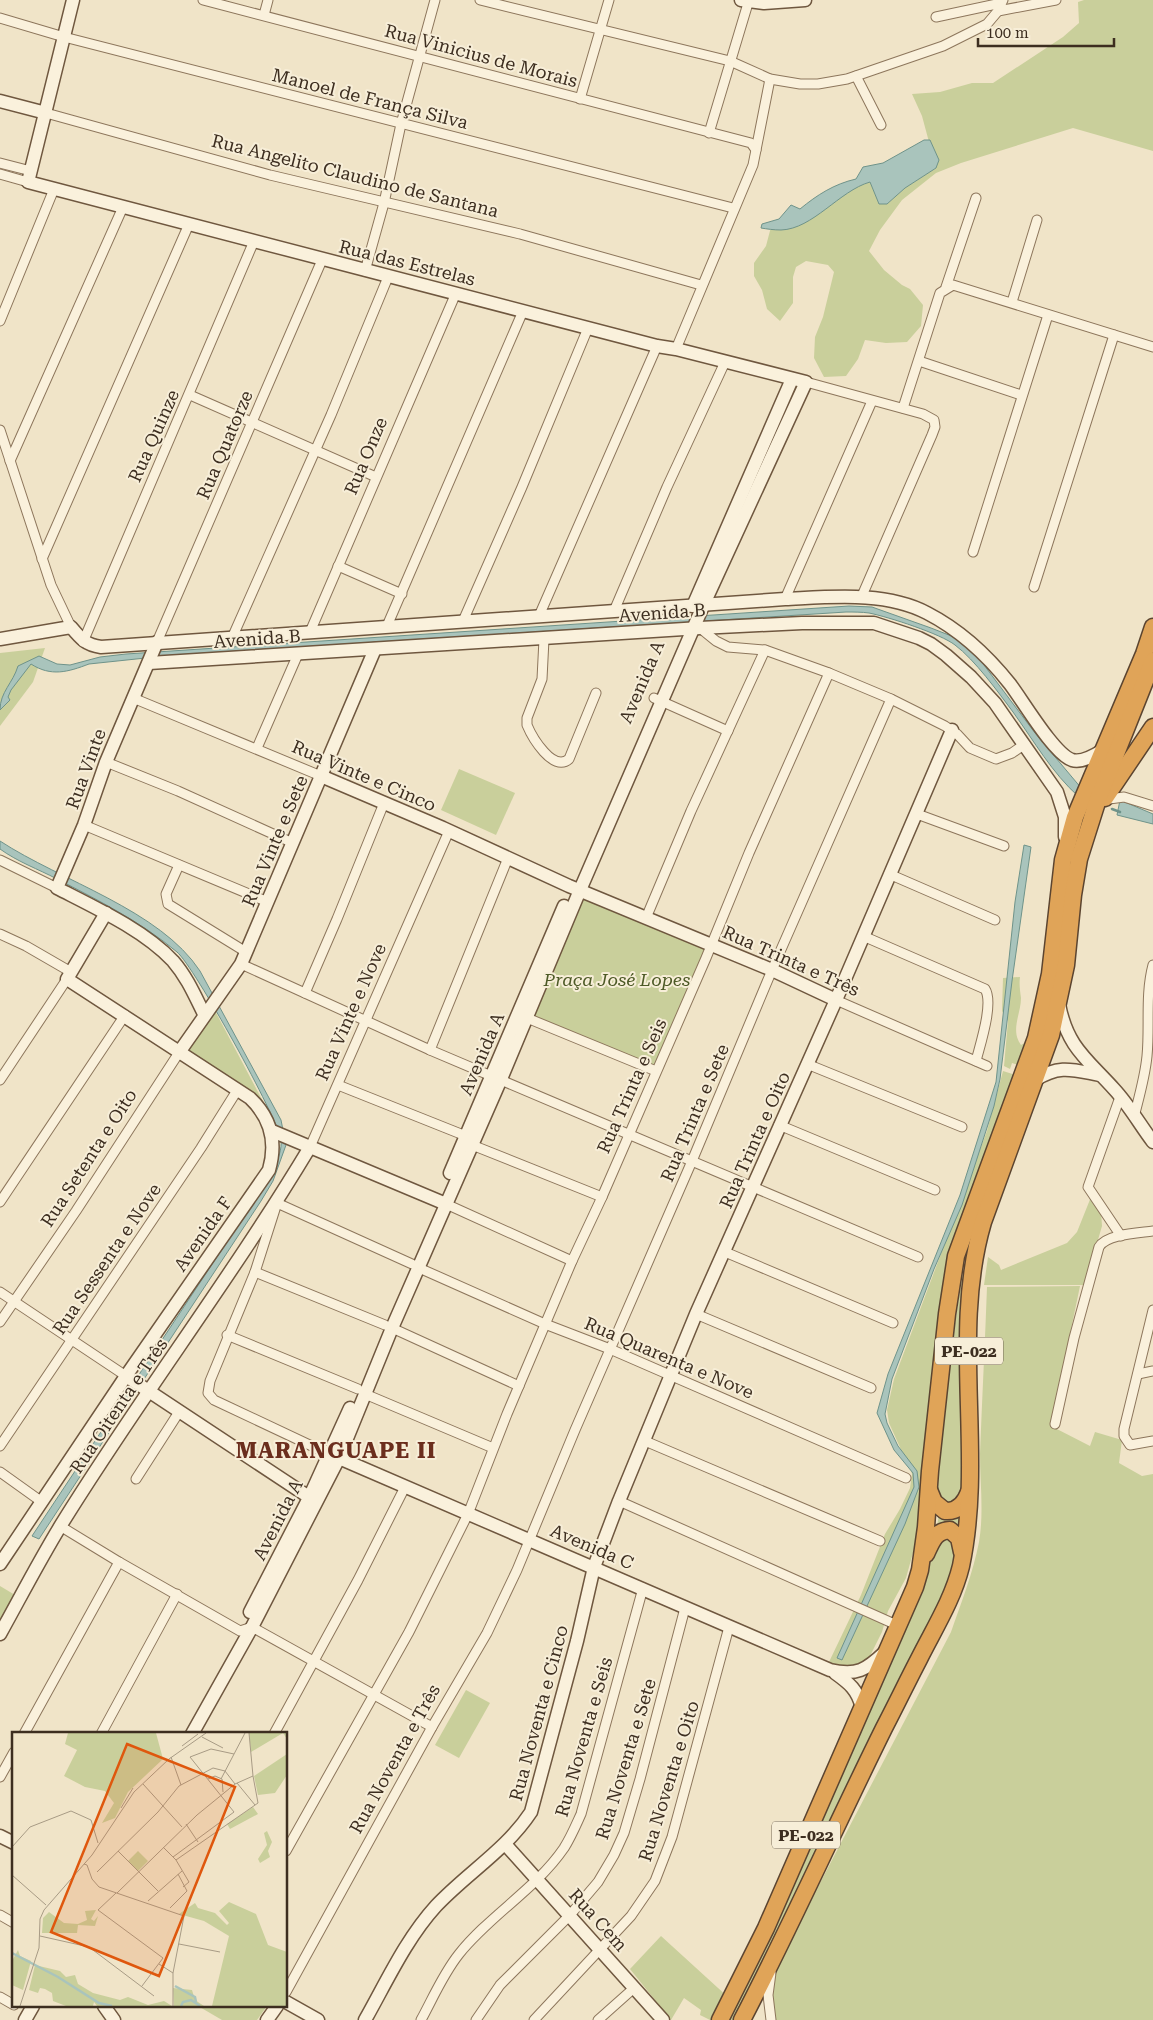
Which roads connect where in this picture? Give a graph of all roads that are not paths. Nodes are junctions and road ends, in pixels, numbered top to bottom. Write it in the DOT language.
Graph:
graph roads {
  1 [pos="74,0"];
  2 [pos="203,0"];
  3 [pos="268,0"];
  4 [pos="435,0"];
  5 [pos="480,0"];
  6 [pos="609,0"];
  7 [pos="805,0"];
  8 [pos="1056,0"];
  9 [pos="746,1"];
  10 [pos="1001,5"];
  11 [pos="264,15"];
  12 [pos="936,17"];
  13 [pos="0,18"];
  14 [pos="600,30"];
  15 [pos="64,37"];
  16 [pos="420,58"];
  17 [pos="730,61"];
  18 [pos="856,76"];
  19 [pos="770,79"];
  20 [pos="580,99"];
  21 [pos="0,101"];
  22 [pos="46,113"];
  23 [pos="401,124"];
  24 [pos="881,125"];
  25 [pos="709,133"];
  26 [pos="754,146"];
  27 [pos="0,163"];
  28 [pos="0,174"];
  29 [pos="30,176"];
  30 [pos="54,189"];
  31 [pos="976,198"];
  32 [pos="384,203"];
  33 [pos="123,207"];
  34 [pos="733,208"];
  35 [pos="1038,220"];
  36 [pos="189,224"];
  37 [pos="254,241"];
  38 [pos="322,260"];
  39 [pos="365,271"];
  40 [pos="388,277"];
  41 [pos="701,285"];
  42 [pos="946,287"];
  43 [pos="456,293"];
  44 [pos="1012,302"];
  45 [pos="523,310"];
  46 [pos="1048,315"];
  47 [pos="0,321"];
  48 [pos="588,328"];
  49 [pos="1114,335"];
  50 [pos="656,346"];
  51 [pos="1153,347"];
  52 [pos="676,349"];
  53 [pos="919,361"];
  54 [pos="725,362"];
  55 [pos="792,378"];
  56 [pos="806,382"];
  57 [pos="1022,394"];
  58 [pos="190,395"];
  59 [pos="872,401"];
  60 [pos="903,408"];
  61 [pos="253,421"];
  62 [pos="0,430"];
  63 [pos="315,449"];
  64 [pos="10,461"];
  65 [pos="376,477"];
  66 [pos="973,552"];
  67 [pos="42,559"];
  68 [pos="338,566"];
  69 [pos="1034,587"];
  70 [pos="402,594"];
  71 [pos="861,598"];
  72 [pos="785,599"];
  73 [pos="697,607"];
  74 [pos="614,611"];
  75 [pos="539,616"];
  76 [pos="463,621"];
  77 [pos="387,626"];
  78 [pos="71,627"];
  79 [pos="1153,627"];
  80 [pos="691,628"];
  81 [pos="310,632"];
  82 [pos="232,638"];
  83 [pos="0,639"];
  84 [pos="544,639"];
  85 [pos="83,642"];
  86 [pos="157,642"];
  87 [pos="375,649"];
  88 [pos="765,650"];
  89 [pos="298,654"];
  90 [pos="1150,658"];
  91 [pos="149,662"];
  92 [pos="829,673"];
  93 [pos="596,693"];
  94 [pos="133,698"];
  95 [pos="658,699"];
  96 [pos="890,700"];
  97 [pos="1153,727"];
  98 [pos="952,730"];
  99 [pos="728,731"];
  100 [pos="1025,744"];
  101 [pos="257,748"];
  102 [pos="1103,750"];
  103 [pos="106,762"];
  104 [pos="321,776"];
  105 [pos="1101,799"];
  106 [pos="384,803"];
  107 [pos="1153,806"];
  108 [pos="917,814"];
  109 [pos="84,825"];
  110 [pos="449,831"];
  111 [pos="293,843"];
  112 [pos="1004,846"];
  113 [pos="508,858"];
  114 [pos="0,860"];
  115 [pos="1063,860"];
  116 [pos="179,865"];
  117 [pos="889,874"];
  118 [pos="57,887"];
  119 [pos="576,889"];
  120 [pos="268,902"];
  121 [pos="106,913"];
  122 [pos="646,918"];
  123 [pos="995,920"];
  124 [pos="0,934"];
  125 [pos="863,936"];
  126 [pos="711,945"];
  127 [pos="244,958"];
  128 [pos="1153,965"];
  129 [pos="772,970"];
  130 [pos="69,975"];
  131 [pos="305,993"];
  132 [pos="836,1000"];
  133 [pos="1058,1001"];
  134 [pos="205,1013"];
  135 [pos="125,1015"];
  136 [pos="527,1018"];
  137 [pos="366,1021"];
  138 [pos="430,1050"];
  139 [pos="180,1051"];
  140 [pos="976,1061"];
  141 [pos="807,1064"];
  142 [pos="987,1066"];
  143 [pos="656,1071"];
  144 [pos="1100,1075"];
  145 [pos="496,1077"];
  146 [pos="0,1080"];
  147 [pos="1035,1080"];
  148 [pos="338,1085"];
  149 [pos="238,1089"];
  150 [pos="1120,1097"];
  151 [pos="1134,1117"];
  152 [pos="779,1126"];
  153 [pos="962,1127"];
  154 [pos="274,1132"];
  155 [pos="628,1134"];
  156 [pos="469,1140"];
  157 [pos="1153,1142"];
  158 [pos="310,1147"];
  159 [pos="692,1161"];
  160 [pos="754,1188"];
  161 [pos="935,1190"];
  162 [pos="602,1197"];
  163 [pos="0,1202"];
  164 [pos="277,1203"];
  165 [pos="442,1203"];
  166 [pos="1153,1231"];
  167 [pos="1122,1236"];
  168 [pos="725,1252"];
  169 [pos="918,1258"];
  170 [pos="572,1261"];
  171 [pos="415,1266"];
  172 [pos="255,1272"];
  173 [pos="0,1292"];
  174 [pos="14,1301"];
  175 [pos="1152,1312"];
  176 [pos="696,1314"];
  177 [pos="0,1322"];
  178 [pos="893,1323"];
  179 [pos="545,1324"];
  180 [pos="389,1326"];
  181 [pos="227,1336"];
  182 [pos="72,1340"];
  183 [pos="610,1349"];
  184 [pos="1153,1371"];
  185 [pos="1138,1374"];
  186 [pos="672,1376"];
  187 [pos="127,1377"];
  188 [pos="519,1386"];
  189 [pos="871,1388"];
  190 [pos="146,1390"];
  191 [pos="361,1391"];
  192 [pos="180,1412"];
  193 [pos="1055,1424"];
  194 [pos="645,1441"];
  195 [pos="1153,1441"];
  196 [pos="0,1446"];
  197 [pos="493,1448"];
  198 [pos="334,1457"];
  199 [pos="0,1472"];
  200 [pos="906,1478"];
  201 [pos="136,1479"];
  202 [pos="405,1487"];
  203 [pos="929,1490"];
  204 [pos="969,1492"];
  205 [pos="313,1500"];
  206 [pos="619,1501"];
  207 [pos="42,1502"];
  208 [pos="468,1514"];
  209 [pos="60,1526"];
  210 [pos="529,1539"];
  211 [pos="880,1541"];
  212 [pos="962,1556"];
  213 [pos="119,1562"];
  214 [pos="0,1564"];
  215 [pos="594,1567"];
  216 [pos="920,1570"];
  217 [pos="643,1588"];
  218 [pos="177,1594"];
  219 [pos="685,1608"];
  220 [pos="899,1626"];
  221 [pos="729,1627"];
  222 [pos="246,1629"];
  223 [pos="0,1634"];
  224 [pos="888,1649"];
  225 [pos="314,1661"];
  226 [pos="830,1670"];
  227 [pos="374,1694"];
  228 [pos="862,1708"];
  229 [pos="432,1727"];
  230 [pos="25,1732"];
  231 [pos="102,1732"];
  232 [pos="185,1732"];
  233 [pos="193,1732"];
  234 [pos="275,1732"];
  235 [pos="12,1756"];
  236 [pos="0,1777"];
  237 [pos="0,1836"];
  238 [pos="12,1842"];
  239 [pos="505,1844"];
  240 [pos="288,1848"];
  241 [pos="538,1878"];
  242 [pos="0,1915"];
  243 [pos="570,1915"];
  244 [pos="12,1923"];
  245 [pos="600,1949"];
  246 [pos="774,1956"];
  247 [pos="288,1988"];
  248 [pos="634,1988"];
  249 [pos="0,1997"];
  250 [pos="288,2003"];
  251 [pos="12,2004"];
  252 [pos="19,2008"];
  253 [pos="105,2008"];
  254 [pos="276,2008"];
  255 [pos="31,2015"];
  256 [pos="114,2020"];
  257 [pos="267,2020"];
  258 [pos="318,2020"];
  259 [pos="365,2020"];
  260 [pos="421,2020"];
  261 [pos="476,2020"];
  262 [pos="534,2020"];
  263 [pos="598,2020"];
  264 [pos="663,2020"];
  265 [pos="720,2020"];
  266 [pos="742,2020"];
  267 [pos="771,2020"];
  1 -- 15 [label="street"];
  2 -- 11 [label="street, Rua Vinicius de Morais"];
  3 -- 11 [label="street"];
  4 -- 16 [label="street"];
  5 -- 14 [label="street"];
  6 -- 14 [label="street"];
  7 -- 9 [label="street"];
  8 -- 10 [label="street"];
  9 -- 17 [label="street"];
  10 -- 12 [label="street"];
  10 -- 18 [label="street"];
  11 -- 16 [label="street, Rua Vinicius de Morais"];
  13 -- 15 [label="street, Manoel de França Silva"];
  14 -- 17 [label="street"];
  14 -- 20 [label="street"];
  15 -- 22 [label="street"];
  15 -- 23 [label="street, Manoel de França Silva"];
  16 -- 20 [label="street, Rua Vinicius de Morais"];
  16 -- 23 [label="street"];
  17 -- 19 [label="street"];
  17 -- 25 [label="street"];
  18 -- 19 [label="street"];
  18 -- 24 [label="street"];
  19 -- 26 [label="street"];
  20 -- 25 [label="street, Rua Vinicius de Morais"];
  21 -- 22 [label="street, Rua Angelito Claudino de Santana"];
  22 -- 29 [label="street"];
  22 -- 32 [label="street, Rua Angelito Claudino de Santana"];
  23 -- 32 [label="street"];
  23 -- 34 [label="street, Manoel de França Silva"];
  25 -- 26 [label="street, Rua Vinicius de Morais"];
  26 -- 34 [label="street"];
  27 -- 29 [label="street, Rua das Estrelas"];
  28 -- 29 [label="street, Rua das Estrelas"];
  29 -- 30 [label="street, Rua das Estrelas"];
  30 -- 33 [label="street, Rua das Estrelas"];
  30 -- 47 [label="street"];
  31 -- 42 [label="street"];
  32 -- 39 [label="street"];
  32 -- 41 [label="street, Rua Angelito Claudino de Santana"];
  33 -- 36 [label="street, Rua das Estrelas"];
  33 -- 64 [label="street"];
  34 -- 41 [label="street"];
  35 -- 44 [label="street"];
  36 -- 37 [label="street, Rua das Estrelas"];
  36 -- 67 [label="street"];
  37 -- 38 [label="street, Rua das Estrelas"];
  37 -- 58 [label="street, Rua Quinze"];
  38 -- 39 [label="street, Rua das Estrelas"];
  38 -- 61 [label="street, Rua Quatorze"];
  39 -- 40 [label="street, Rua das Estrelas"];
  40 -- 43 [label="street, Rua das Estrelas"];
  40 -- 63 [label="street"];
  41 -- 52 [label="street"];
  42 -- 44 [label="street"];
  42 -- 53 [label="street"];
  43 -- 45 [label="street, Rua das Estrelas"];
  43 -- 65 [label="street, Rua Onze"];
  44 -- 46 [label="street"];
  45 -- 48 [label="street, Rua das Estrelas"];
  45 -- 70 [label="street"];
  46 -- 49 [label="street"];
  46 -- 57 [label="street"];
  48 -- 50 [label="street, Rua das Estrelas"];
  48 -- 76 [label="street"];
  49 -- 51 [label="street"];
  49 -- 69 [label="street"];
  50 -- 52 [label="street, Rua das Estrelas"];
  50 -- 75 [label="street"];
  52 -- 54 [label="street, Rua das Estrelas"];
  53 -- 57 [label="street"];
  53 -- 60 [label="street"];
  54 -- 55 [label="street, Rua das Estrelas"];
  54 -- 74 [label="street"];
  55 -- 56 [label="street, Rua das Estrelas"];
  55 -- 73 [label="street, Avenida A"];
  56 -- 59 [label="street"];
  56 -- 73 [label="street, Avenida A"];
  57 -- 66 [label="street"];
  58 -- 61 [label="street"];
  58 -- 85 [label="street, Rua Quinze"];
  59 -- 60 [label="street"];
  59 -- 72 [label="street"];
  60 -- 71 [label="street"];
  61 -- 63 [label="street"];
  61 -- 86 [label="street, Rua Quatorze"];
  62 -- 64 [label="street"];
  63 -- 65 [label="street"];
  63 -- 82 [label="street"];
  64 -- 67 [label="street"];
  65 -- 68 [label="street, Rua Onze"];
  67 -- 78 [label="street"];
  68 -- 70 [label="street"];
  68 -- 81 [label="street, Rua Onze"];
  70 -- 77 [label="street"];
  71 -- 72 [label="street, Avenida B"];
  71 -- 102 [label="street, Avenida B"];
  72 -- 73 [label="street, Avenida B"];
  73 -- 74 [label="street, Avenida B"];
  73 -- 80 [label="street, Avenida A"];
  74 -- 75 [label="street, Avenida B"];
  75 -- 76 [label="street, Avenida B"];
  76 -- 77 [label="street, Avenida B"];
  77 -- 81 [label="street, Avenida B"];
  78 -- 83 [label="street"];
  78 -- 85 [label="street"];
  79 -- 90 [label="highway, PE-022"];
  80 -- 84 [label="street, Avenida B"];
  80 -- 88 [label="street"];
  80 -- 95 [label="street, Avenida A"];
  80 -- 100 [label="street, Avenida B"];
  81 -- 82 [label="street, Avenida B"];
  82 -- 86 [label="street, Avenida B"];
  84 -- 87 [label="street, Avenida B"];
  84 -- 93 [label="street"];
  85 -- 86 [label="street, Avenida B"];
  86 -- 91 [label="street"];
  87 -- 89 [label="street, Avenida B"];
  87 -- 104 [label="street, Rua Vinte e Sete"];
  88 -- 92 [label="street"];
  88 -- 99 [label="street"];
  89 -- 91 [label="street, Avenida B"];
  89 -- 101 [label="street"];
  90 -- 102 [label="highway, PE-022"];
  90 -- 105 [label="highway, PE-022"];
  91 -- 94 [label="street, Rua Vinte"];
  92 -- 96 [label="street"];
  92 -- 126 [label="street, Rua Trinta e Seis"];
  94 -- 101 [label="street, Rua Vinte e Cinco"];
  94 -- 103 [label="street, Rua Vinte"];
  95 -- 99 [label="street"];
  95 -- 119 [label="street, Avenida A"];
  96 -- 98 [label="street"];
  96 -- 129 [label="street, Rua Trinta e Sete"];
  97 -- 105 [label="highway"];
  98 -- 100 [label="street"];
  98 -- 108 [label="street, Rua Trinta e Oito"];
  99 -- 122 [label="street"];
  100 -- 115 [label="street, Avenida B"];
  101 -- 104 [label="street, Rua Vinte e Cinco"];
  102 -- 115 [label="highway, PE-022"];
  103 -- 109 [label="street, Rua Vinte"];
  103 -- 111 [label="street"];
  104 -- 106 [label="street, Rua Vinte e Cinco"];
  104 -- 111 [label="street, Rua Vinte e Sete"];
  105 -- 107 [label="street"];
  105 -- 133 [label="highway, PE-022"];
  106 -- 110 [label="street, Rua Vinte e Cinco"];
  106 -- 131 [label="street"];
  108 -- 112 [label="street"];
  108 -- 117 [label="street, Rua Trinta e Oito"];
  109 -- 116 [label="street"];
  109 -- 118 [label="street, Rua Vinte"];
  110 -- 113 [label="street, Rua Vinte e Cinco"];
  110 -- 137 [label="street, Rua Vinte e Nove"];
  111 -- 120 [label="street, Rua Vinte e Sete"];
  113 -- 119 [label="street, Rua Vinte e Cinco"];
  113 -- 138 [label="street"];
  114 -- 118 [label="street"];
  115 -- 203 [label="highway, PE-022"];
  116 -- 120 [label="street"];
  116 -- 127 [label="street"];
  117 -- 123 [label="street"];
  117 -- 125 [label="street, Rua Trinta e Oito"];
  118 -- 121 [label="street"];
  119 -- 122 [label="street, Rua Trinta e Três"];
  119 -- 136 [label="street, Avenida A"];
  119 -- 145 [label="street, Avenida A"];
  120 -- 127 [label="street, Rua Vinte e Sete"];
  121 -- 130 [label="street"];
  121 -- 134 [label="street"];
  122 -- 126 [label="street, Rua Trinta e Três"];
  124 -- 130 [label="street, Avenida F"];
  125 -- 132 [label="street, Rua Trinta e Oito"];
  125 -- 140 [label="street"];
  126 -- 129 [label="street, Rua Trinta e Três"];
  126 -- 143 [label="street, Rua Trinta e Seis"];
  127 -- 131 [label="street"];
  127 -- 134 [label="street, Rua Vinte e Sete"];
  128 -- 151 [label="street"];
  129 -- 132 [label="street, Rua Trinta e Três"];
  129 -- 159 [label="street, Rua Trinta e Sete"];
  130 -- 135 [label="street, Avenida F"];
  130 -- 146 [label="street"];
  131 -- 137 [label="street"];
  132 -- 140 [label="street, Rua Trinta e Três"];
  132 -- 141 [label="street, Rua Trinta e Oito"];
  133 -- 144 [label="street"];
  133 -- 147 [label="highway, PE-022"];
  134 -- 139 [label="street, Rua Setenta e Oito"];
  135 -- 139 [label="street, Avenida F"];
  135 -- 163 [label="street"];
  136 -- 143 [label="street"];
  136 -- 145 [label="street, Avenida A"];
  137 -- 138 [label="street"];
  137 -- 148 [label="street, Rua Vinte e Nove"];
  138 -- 145 [label="street"];
  139 -- 149 [label="street, Avenida F"];
  139 -- 174 [label="street, Rua Setenta e Oito"];
  140 -- 142 [label="street, Rua Trinta e Três"];
  141 -- 152 [label="street, Rua Trinta e Oito"];
  141 -- 153 [label="street"];
  143 -- 155 [label="street, Rua Trinta e Seis"];
  144 -- 147 [label="street"];
  144 -- 150 [label="street"];
  145 -- 155 [label="street"];
  145 -- 156 [label="street, Avenida A"];
  147 -- 204 [label="highway, PE-022"];
  148 -- 156 [label="street"];
  148 -- 158 [label="street, Rua Vinte e Nove"];
  149 -- 154 [label="street, Avenida F"];
  149 -- 182 [label="street, Rua Sessenta e Nove"];
  150 -- 151 [label="street"];
  150 -- 167 [label="street"];
  151 -- 157 [label="street"];
  152 -- 160 [label="street, Rua Trinta e Oito"];
  152 -- 161 [label="street"];
  154 -- 158 [label="street"];
  154 -- 187 [label="street, Avenida F"];
  155 -- 159 [label="street"];
  155 -- 162 [label="street, Rua Trinta e Seis"];
  156 -- 162 [label="street"];
  156 -- 165 [label="street, Avenida A"];
  158 -- 164 [label="street, Rua Vinte e Nove"];
  158 -- 165 [label="street"];
  159 -- 160 [label="street"];
  159 -- 183 [label="street, Rua Trinta e Sete"];
  160 -- 168 [label="street, Rua Trinta e Oito"];
  160 -- 169 [label="street"];
  162 -- 170 [label="street, Rua Trinta e Seis"];
  164 -- 171 [label="street, Rua Quarenta e Nove"];
  164 -- 172 [label="street"];
  164 -- 190 [label="street, Rua Oitenta e Três"];
  165 -- 170 [label="street"];
  165 -- 171 [label="street, Avenida A"];
  166 -- 167 [label="street"];
  167 -- 193 [label="street"];
  168 -- 176 [label="street, Rua Trinta e Oito"];
  168 -- 178 [label="street"];
  170 -- 179 [label="street, Rua Trinta e Seis"];
  171 -- 179 [label="street, Rua Quarenta e Nove"];
  171 -- 180 [label="street, Avenida A"];
  172 -- 180 [label="street"];
  172 -- 181 [label="street"];
  173 -- 174 [label="street"];
  174 -- 177 [label="street, Rua Setenta e Oito"];
  174 -- 182 [label="street"];
  175 -- 185 [label="street"];
  176 -- 186 [label="street, Rua Trinta e Oito"];
  176 -- 189 [label="street"];
  179 -- 183 [label="street, Rua Quarenta e Nove"];
  179 -- 188 [label="street, Rua Trinta e Seis"];
  180 -- 188 [label="street"];
  180 -- 191 [label="street, Avenida A"];
  181 -- 191 [label="street"];
  181 -- 198 [label="street"];
  182 -- 187 [label="street"];
  182 -- 196 [label="street, Rua Sessenta e Nove"];
  183 -- 186 [label="street, Rua Quarenta e Nove"];
  183 -- 210 [label="street, Rua Trinta e Sete"];
  184 -- 185 [label="street"];
  185 -- 195 [label="street"];
  186 -- 194 [label="street, Rua Trinta e Oito"];
  186 -- 200 [label="street, Rua Quarenta e Nove"];
  187 -- 190 [label="street"];
  187 -- 207 [label="street, Avenida F"];
  188 -- 197 [label="street, Rua Trinta e Seis"];
  190 -- 192 [label="street"];
  190 -- 209 [label="street, Rua Oitenta e Três"];
  191 -- 197 [label="street"];
  191 -- 198 [label="street, Avenida A"];
  192 -- 201 [label="street"];
  192 -- 205 [label="street"];
  194 -- 206 [label="street, Rua Trinta e Oito"];
  194 -- 211 [label="street"];
  197 -- 208 [label="street, Rua Trinta e Seis"];
  198 -- 202 [label="street, Avenida C"];
  198 -- 205 [label="street, Avenida A"];
  199 -- 207 [label="street"];
  202 -- 208 [label="street, Avenida C"];
  202 -- 225 [label="street"];
  203 -- 204 [label="highway"];
  203 -- 216 [label="highway, PE-022"];
  204 -- 212 [label="highway, PE-022"];
  205 -- 222 [label="street, Avenida A"];
  206 -- 215 [label="street, Rua Trinta e Oito"];
  206 -- 220 [label="street"];
  207 -- 214 [label="street, Avenida F"];
  208 -- 210 [label="street, Avenida C"];
  208 -- 227 [label="street, Rua Trinta e Seis"];
  209 -- 213 [label="street"];
  209 -- 223 [label="street, Rua Oitenta e Três"];
  210 -- 215 [label="street, Avenida C"];
  210 -- 229 [label="street, Rua Noventa e Três"];
  212 -- 216 [label="highway"];
  212 -- 246 [label="highway, PE-022"];
  213 -- 218 [label="street"];
  213 -- 230 [label="street"];
  215 -- 217 [label="street, Avenida C"];
  215 -- 239 [label="street, Rua Noventa e Cinco"];
  216 -- 220 [label="highway, PE-022"];
  217 -- 219 [label="street, Avenida C"];
  217 -- 241 [label="street, Rua Noventa e Seis"];
  218 -- 222 [label="street"];
  218 -- 231 [label="street"];
  219 -- 221 [label="street, Avenida C"];
  219 -- 243 [label="street, Rua Noventa e Sete"];
  220 -- 224 [label="highway, PE-022"];
  221 -- 226 [label="street, Avenida C"];
  221 -- 245 [label="street, Rua Noventa e Oito"];
  222 -- 225 [label="street"];
  222 -- 232 [label="street, Avenida A"];
  222 -- 233 [label="street, Avenida A"];
  224 -- 226 [label="street"];
  224 -- 228 [label="highway, PE-022"];
  225 -- 227 [label="street"];
  225 -- 234 [label="street"];
  226 -- 228 [label="street"];
  227 -- 229 [label="street"];
  227 -- 240 [label="street, Rua Trinta e Seis"];
  228 -- 265 [label="highway, PE-022"];
  229 -- 247 [label="street, Rua Noventa e Três"];
  235 -- 236 [label="street"];
  237 -- 238 [label="street"];
  239 -- 241 [label="street, Rua Cem"];
  239 -- 259 [label="street, Rua Noventa e Cinco"];
  241 -- 243 [label="street, Rua Cem"];
  241 -- 260 [label="street, Rua Noventa e Seis"];
  242 -- 244 [label="street"];
  243 -- 245 [label="street, Rua Cem"];
  243 -- 261 [label="street, Rua Noventa e Sete"];
  245 -- 248 [label="street, Rua Cem"];
  245 -- 262 [label="street, Rua Noventa e Oito"];
  246 -- 266 [label="highway, PE-022"];
  246 -- 267 [label="street"];
  248 -- 263 [label="street"];
  248 -- 264 [label="street, Rua Cem"];
  249 -- 251 [label="street"];
  250 -- 258 [label="street"];
  252 -- 255 [label="street"];
  253 -- 256 [label="street"];
  254 -- 257 [label="street"];
}
